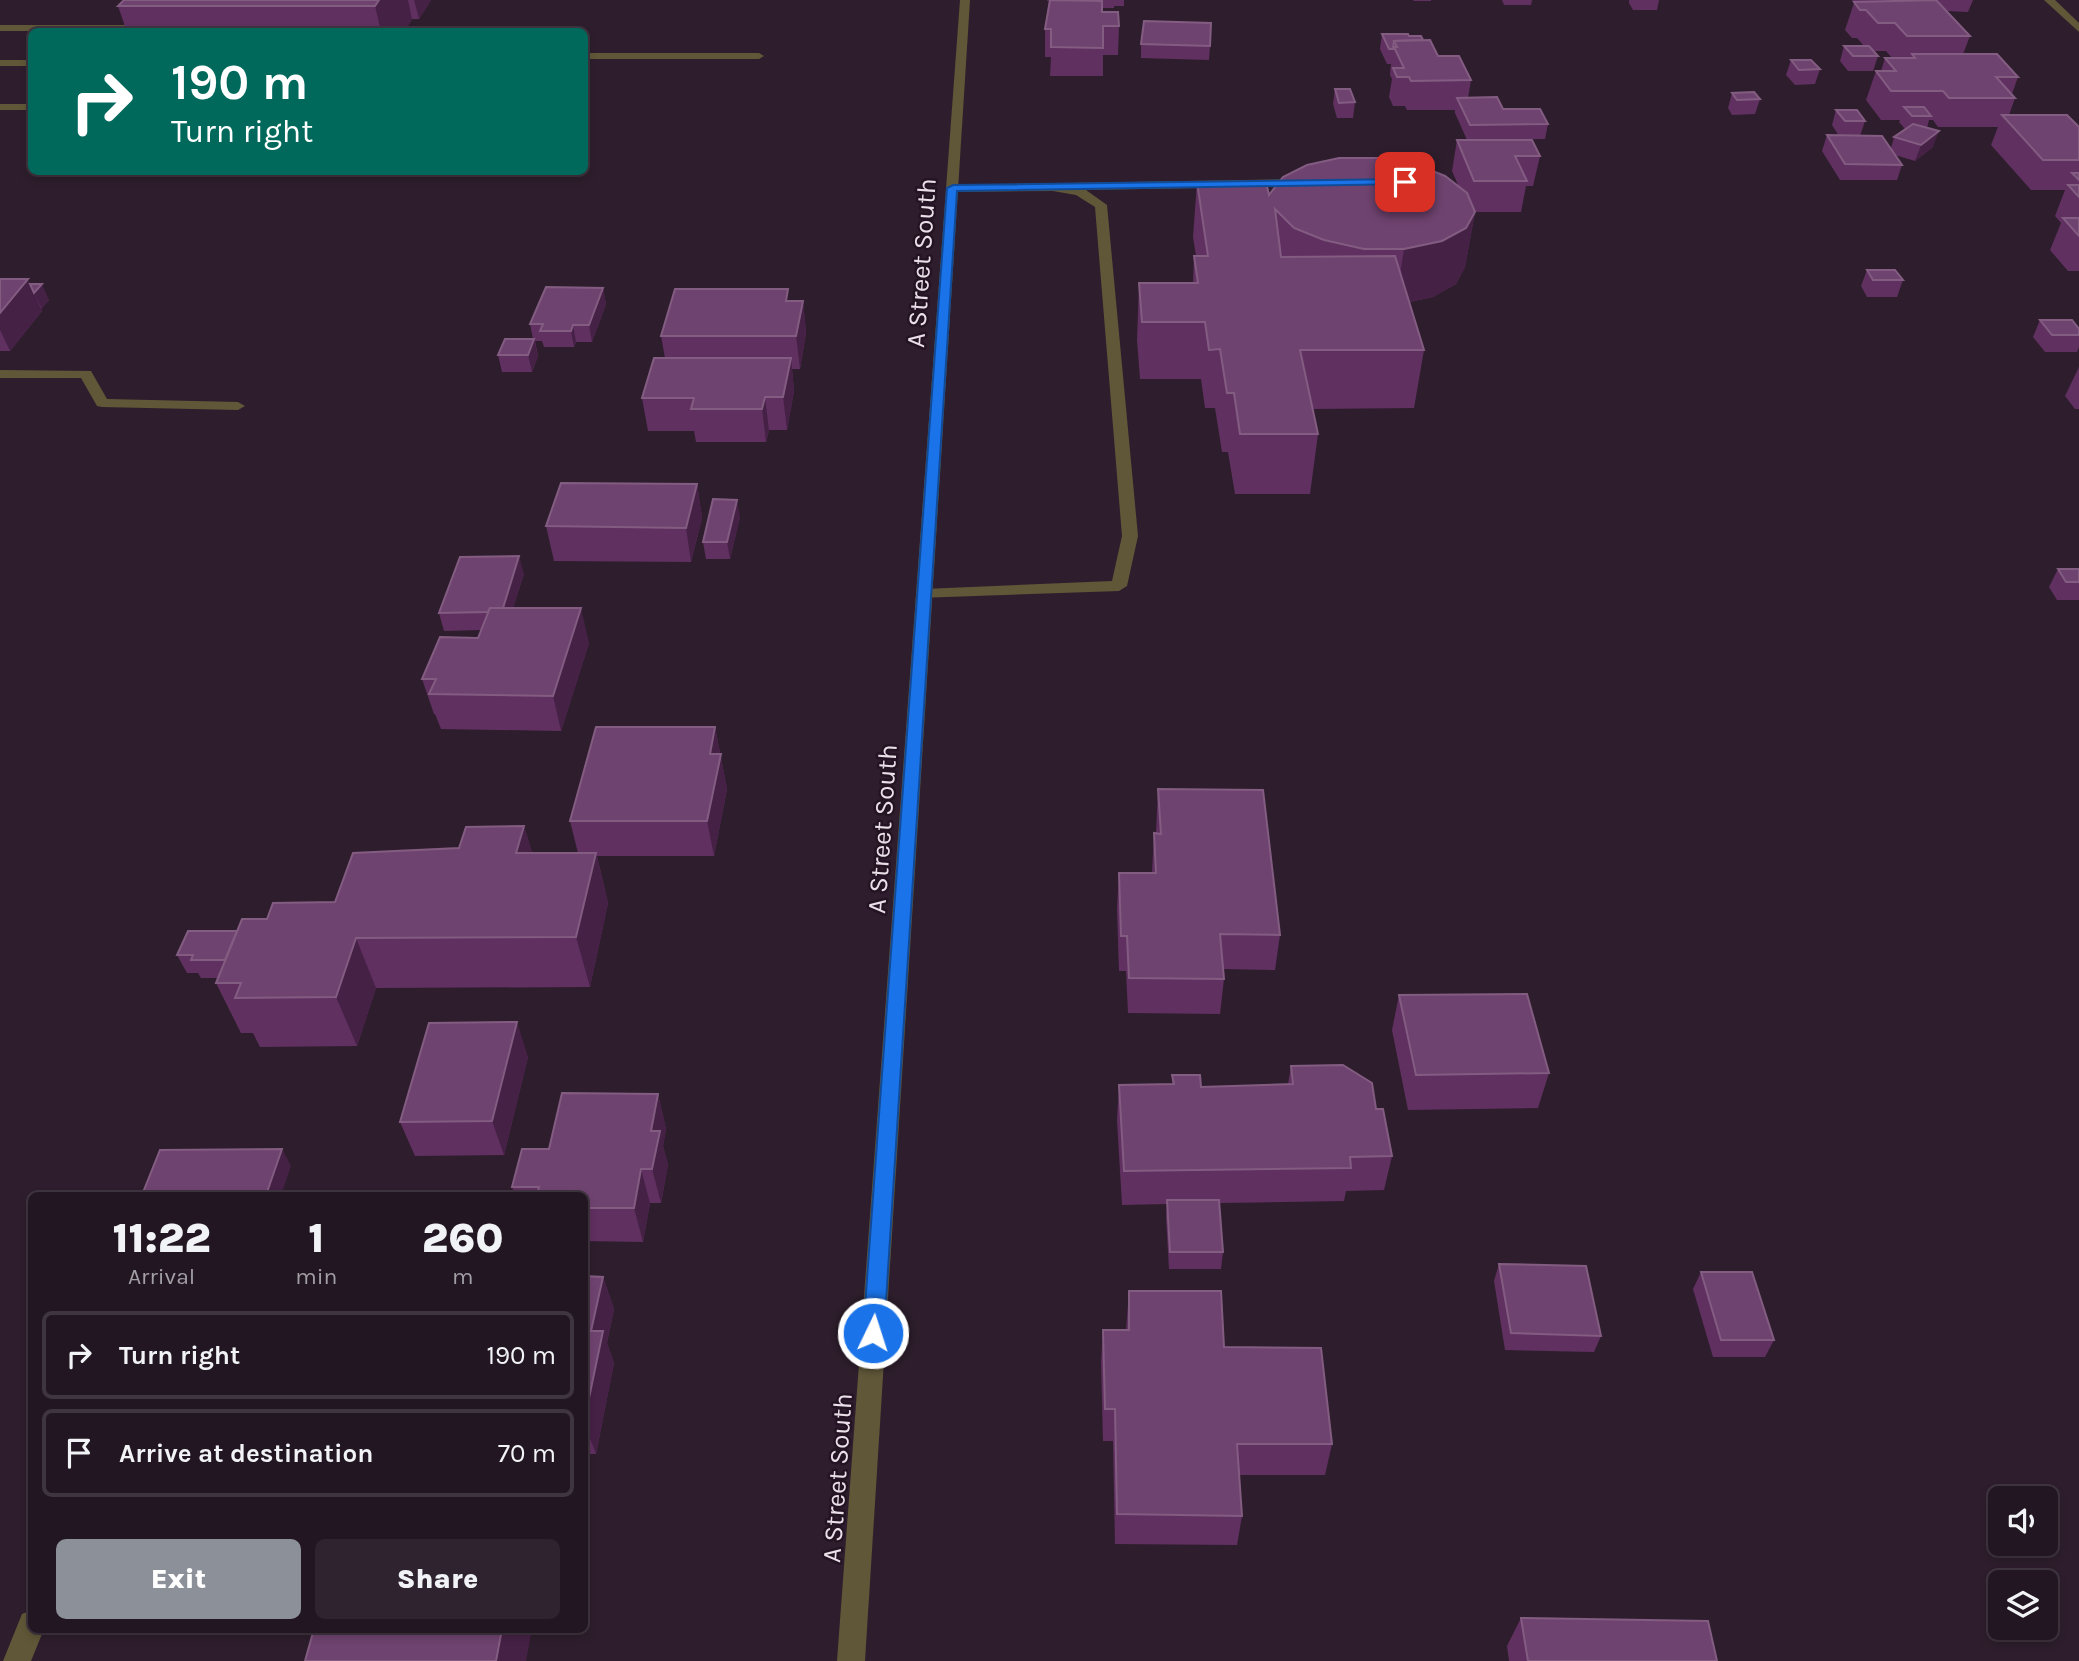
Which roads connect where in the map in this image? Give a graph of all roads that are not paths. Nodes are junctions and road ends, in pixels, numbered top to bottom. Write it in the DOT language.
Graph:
graph roads {
  1 [pos="965,0"];
  2 [pos="2049,0"];
  3 [pos="0,28"];
  4 [pos="28,28"];
  5 [pos="28,28"];
  6 [pos="138,28"];
  7 [pos="2079,29"];
  8 [pos="588,56"];
  9 [pos="759,56"];
  10 [pos="28,62"];
  11 [pos="0,63"];
  12 [pos="0,107"];
  13 [pos="28,107"];
  14 [pos="1324,183"];
  15 [pos="1053,187"];
  16 [pos="953,188"];
  17 [pos="0,374"];
  18 [pos="238,406"];
  19 [pos="924,594"];
  20 [pos="28,1633"];
  21 [pos="17,1661"];
  22 [pos="851,1661"];
  1 -- 16 [label="street, A Street South"];
  2 -- 7 [label="street"];
  3 -- 4 [label="street"];
  5 -- 6 [label="street"];
  8 -- 9 [label="street"];
  10 -- 11 [label="street"];
  12 -- 13 [label="street"];
  14 -- 15 [label="street"];
  15 -- 16 [label="street"];
  15 -- 19 [label="street"];
  16 -- 19 [label="street, A Street South"];
  17 -- 18 [label="street"];
  19 -- 22 [label="street, A Street South"];
  20 -- 21 [label="street"];
}
